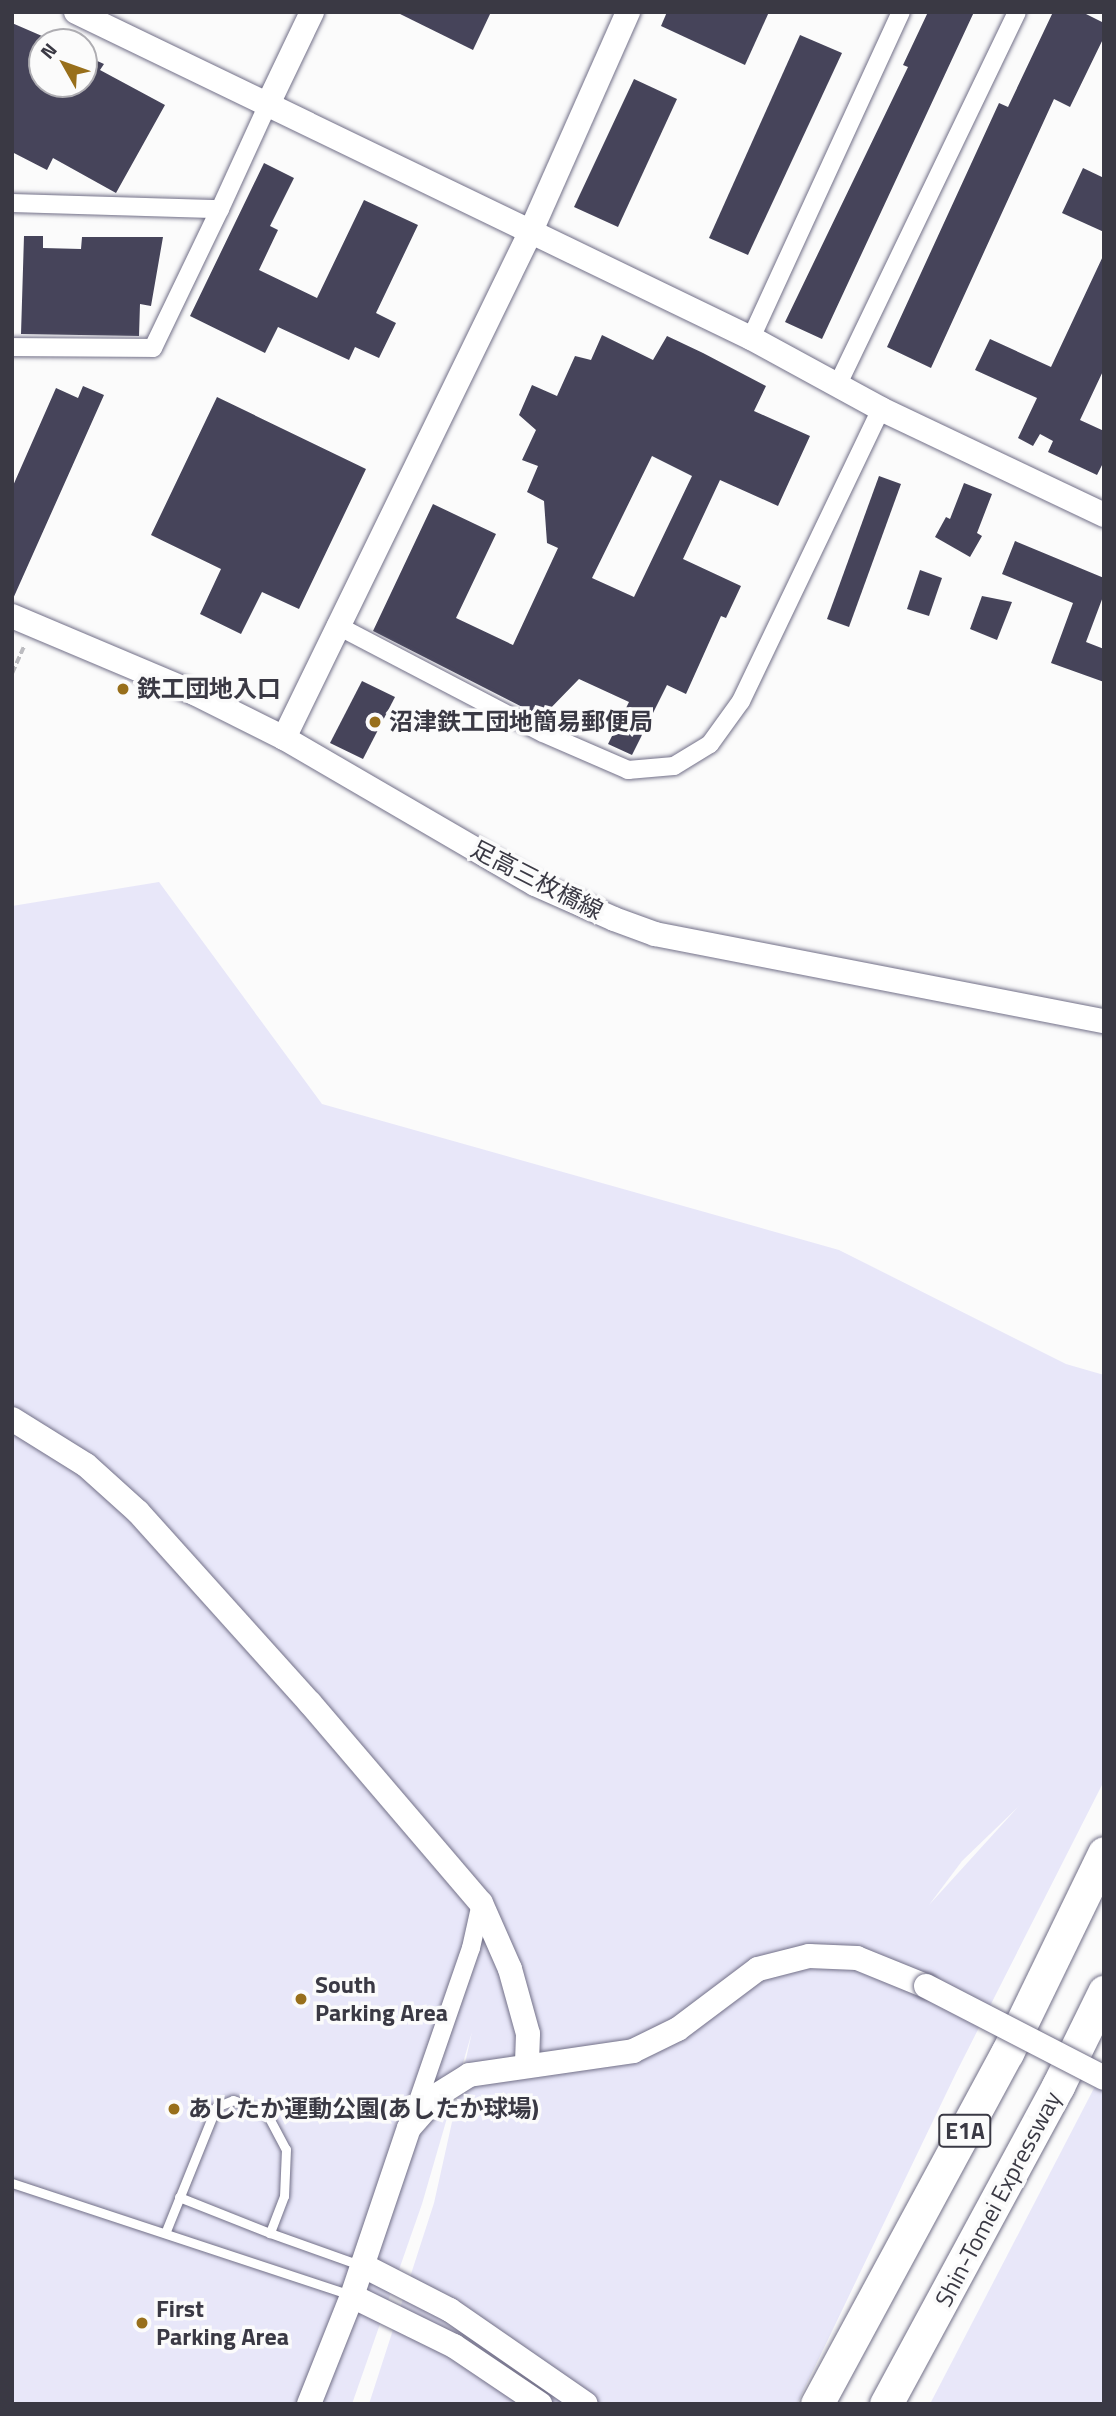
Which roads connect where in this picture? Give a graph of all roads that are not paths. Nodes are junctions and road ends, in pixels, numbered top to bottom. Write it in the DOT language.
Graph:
graph roads {
  1 [pos="76,12"];
  2 [pos="312,12"];
  3 [pos="628,12"];
  4 [pos="901,12"];
  5 [pos="1017,12"];
  6 [pos="268,104"];
  7 [pos="12,203"];
  8 [pos="220,209"];
  9 [pos="531,231"];
  10 [pos="751,338"];
  11 [pos="12,347"];
  12 [pos="837,386"];
  13 [pos="881,409"];
  14 [pos="1104,515"];
  15 [pos="22,621"];
  16 [pos="336,625"];
  17 [pos="284,738"];
  18 [pos="1104,1021"];
  19 [pos="12,1419"];
  20 [pos="1104,1853"];
  21 [pos="481,1903"];
  22 [pos="1104,1992"];
  23 [pos="527,2066"];
  24 [pos="1104,2078"];
  25 [pos="409,2128"];
  26 [pos="12,2183"];
  27 [pos="179,2197"];
  28 [pos="166,2231"];
  29 [pos="270,2233"];
  30 [pos="362,2265"];
  31 [pos="352,2296"];
  32 [pos="309,2404"];
  33 [pos="540,2404"];
  34 [pos="586,2404"];
  35 [pos="817,2404"];
  36 [pos="886,2404"];
  1 -- 6 [label="street"];
  2 -- 6 [label="street"];
  3 -- 9 [label="street"];
  4 -- 10 [label="street"];
  5 -- 12 [label="street"];
  6 -- 8 [label="street"];
  6 -- 9 [label="street"];
  7 -- 8 [label="street"];
  8 -- 11 [label="street"];
  9 -- 10 [label="street"];
  9 -- 16 [label="street"];
  10 -- 12 [label="street"];
  12 -- 13 [label="street"];
  13 -- 14 [label="street"];
  13 -- 16 [label="street"];
  15 -- 17 [label="street, 足高三枚橋線"];
  16 -- 17 [label="street"];
  17 -- 18 [label="street, 足高三枚橋線"];
  19 -- 21 [label="street"];
  20 -- 35 [label="highway, E1A"];
  21 -- 23 [label="street"];
  21 -- 25 [label="street"];
  22 -- 36 [label="highway, Shin-Tomei Expressway / E1A"];
  23 -- 24 [label="street, bridge"];
  23 -- 25 [label="street"];
  25 -- 30 [label="street"];
  26 -- 28 [label="lane"];
  27 -- 28 [label="lane"];
  27 -- 29 [label="lane"];
  27 -- 29 [label="lane"];
  28 -- 31 [label="lane"];
  29 -- 30 [label="lane"];
  30 -- 31 [label="street"];
  30 -- 34 [label="street"];
  31 -- 32 [label="street"];
  31 -- 33 [label="street"];
}
